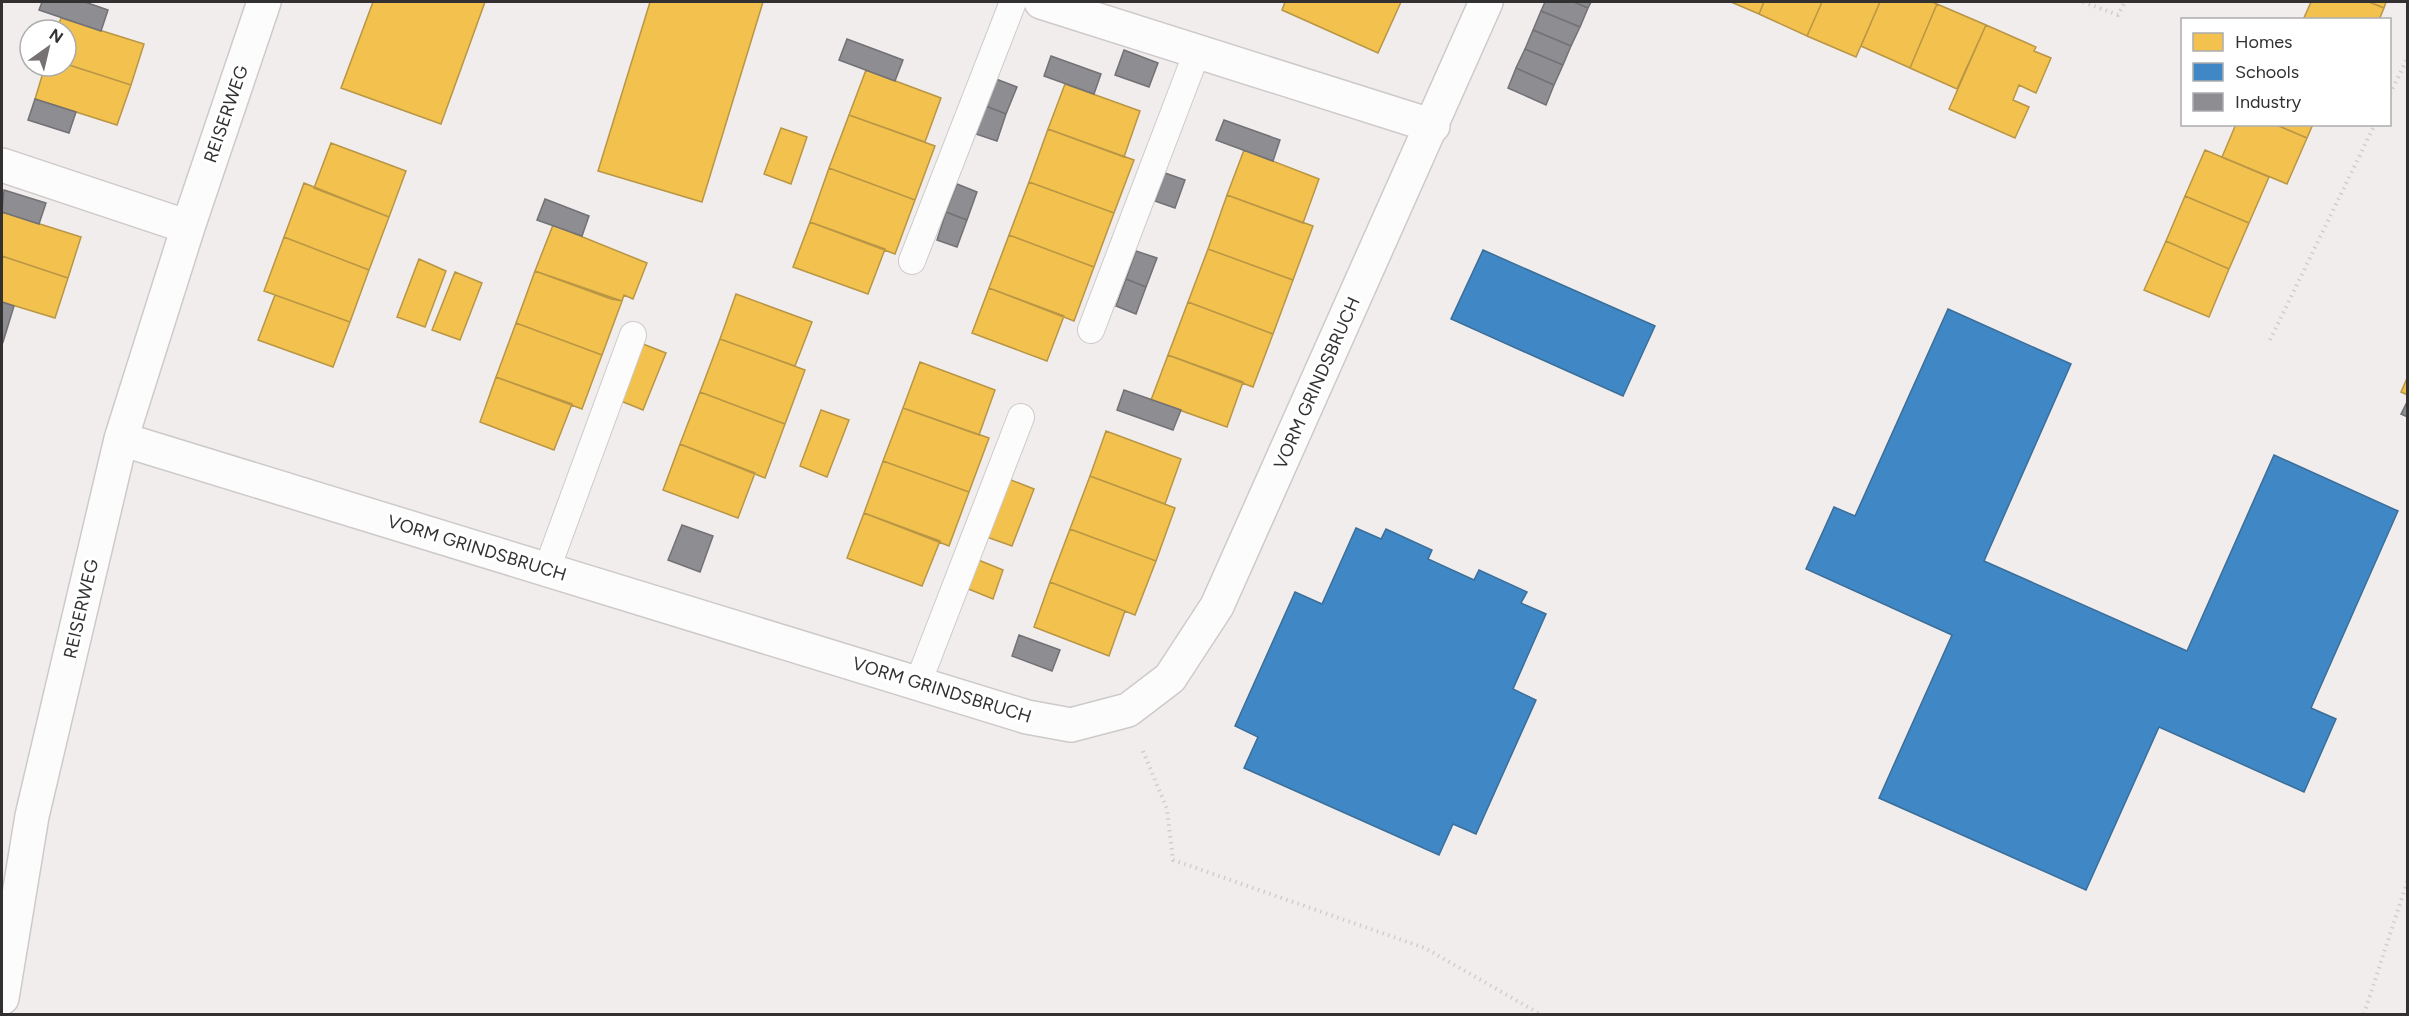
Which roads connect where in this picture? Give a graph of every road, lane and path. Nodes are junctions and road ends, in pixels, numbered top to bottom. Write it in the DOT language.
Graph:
graph roads {
  1 [pos="264,2"];
  2 [pos="1013,2"];
  3 [pos="1041,2"];
  4 [pos="1486,2"];
  5 [pos="2083,2"];
  6 [pos="2125,2"];
  7 [pos="1197,52"];
  8 [pos="2408,57"];
  9 [pos="2391,92"];
  10 [pos="1433,126"];
  11 [pos="2374,126"];
  12 [pos="2,165"];
  13 [pos="188,227"];
  14 [pos="912,261"];
  15 [pos="1091,330"];
  16 [pos="633,335"];
  17 [pos="2270,340"];
  18 [pos="1021,417"];
  19 [pos="121,439"];
  20 [pos="548,569"];
  21 [pos="918,683"];
  22 [pos="1128,710"];
  23 [pos="2408,879"];
  24 [pos="2,998"];
  25 [pos="1540,1014"];
  26 [pos="2364,1014"];
  1 -- 13 [label="street, REISERWEG"];
  2 -- 14 [label="lane"];
  3 -- 7 [label="street"];
  4 -- 10 [label="street, VORM GRINDSBRUCH"];
  5 -- 6 [label="path"];
  7 -- 10 [label="street"];
  7 -- 15 [label="lane"];
  8 -- 9 [label="path"];
  10 -- 22 [label="street, VORM GRINDSBRUCH"];
  11 -- 17 [label="path"];
  12 -- 13 [label="street"];
  13 -- 19 [label="street, REISERWEG"];
  16 -- 20 [label="lane"];
  18 -- 21 [label="lane"];
  19 -- 20 [label="street, VORM GRINDSBRUCH"];
  19 -- 24 [label="street, REISERWEG"];
  20 -- 21 [label="street, VORM GRINDSBRUCH"];
  21 -- 22 [label="street, VORM GRINDSBRUCH"];
  22 -- 25 [label="path"];
  23 -- 26 [label="path"];
}
